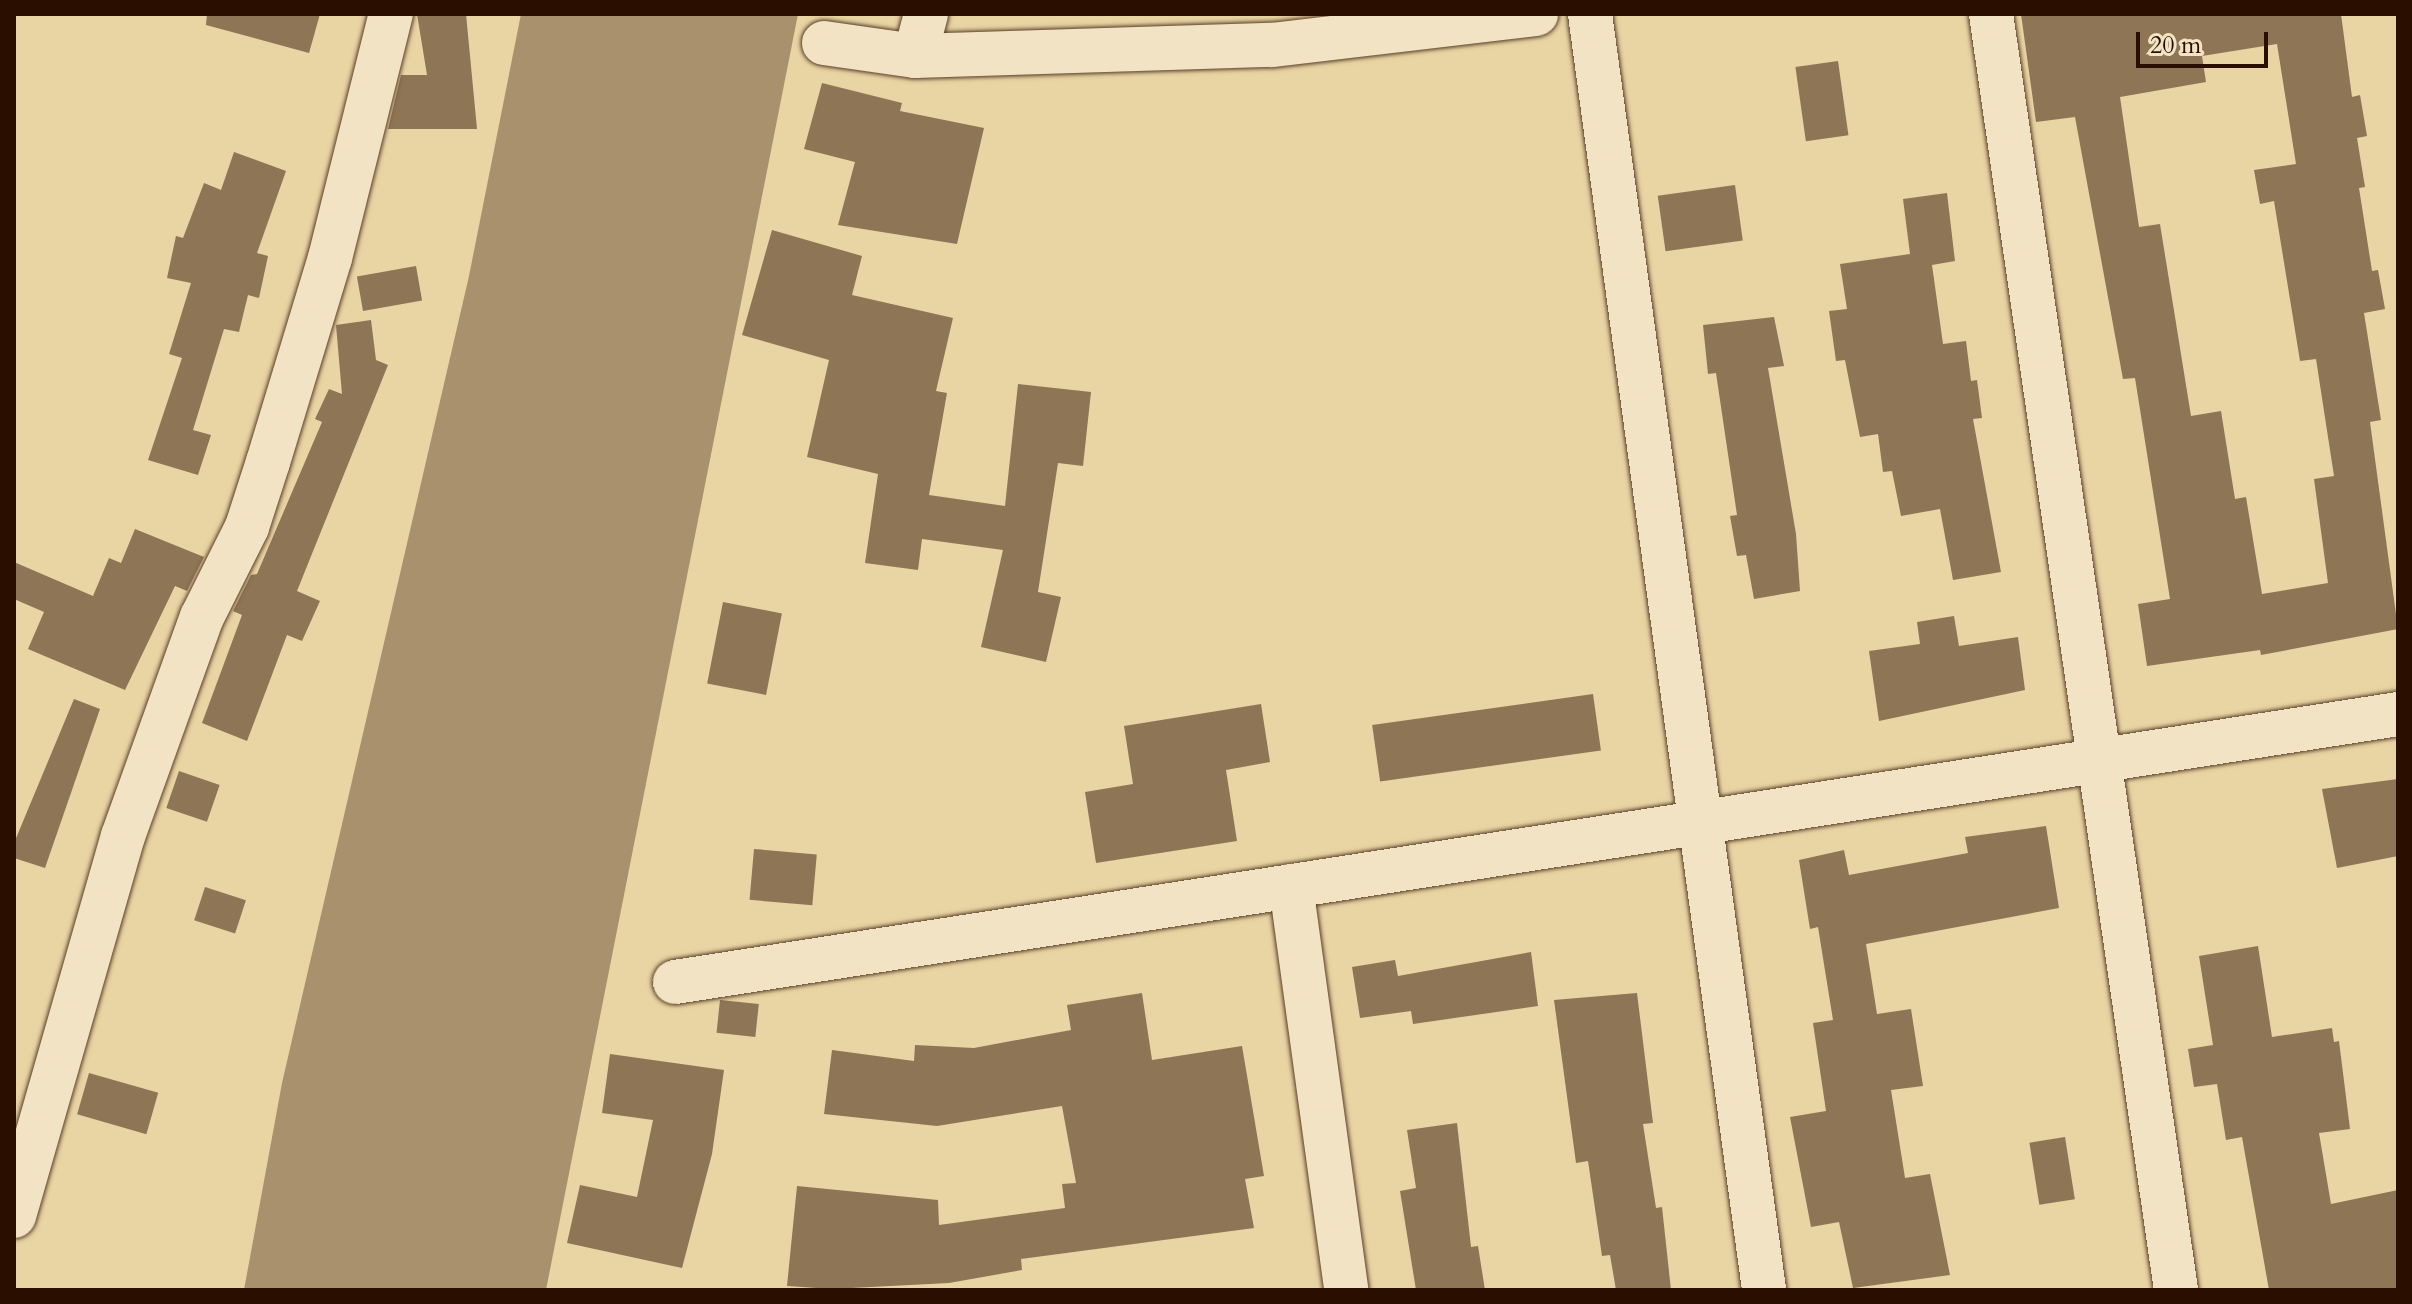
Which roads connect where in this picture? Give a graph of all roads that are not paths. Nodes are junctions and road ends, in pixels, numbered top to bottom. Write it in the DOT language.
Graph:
graph roads {
  1 [pos="391,14"];
  2 [pos="926,14"];
  3 [pos="1536,14"];
  4 [pos="1590,14"];
  5 [pos="1991,14"];
  6 [pos="824,43"];
  7 [pos="915,56"];
  8 [pos="2398,714"];
  9 [pos="2099,760"];
  10 [pos="1701,822"];
  11 [pos="1291,886"];
  12 [pos="675,982"];
  13 [pos="14,1216"];
  14 [pos="1346,1290"];
  15 [pos="1764,1290"];
  16 [pos="2176,1290"];
  1 -- 13 [label="street"];
  2 -- 7 [label="street"];
  3 -- 7 [label="street"];
  4 -- 10 [label="street"];
  5 -- 9 [label="street"];
  6 -- 7 [label="street"];
  8 -- 9 [label="street"];
  9 -- 10 [label="street"];
  9 -- 16 [label="street"];
  10 -- 11 [label="street"];
  10 -- 15 [label="street"];
  11 -- 12 [label="street"];
  11 -- 14 [label="street"];
}
